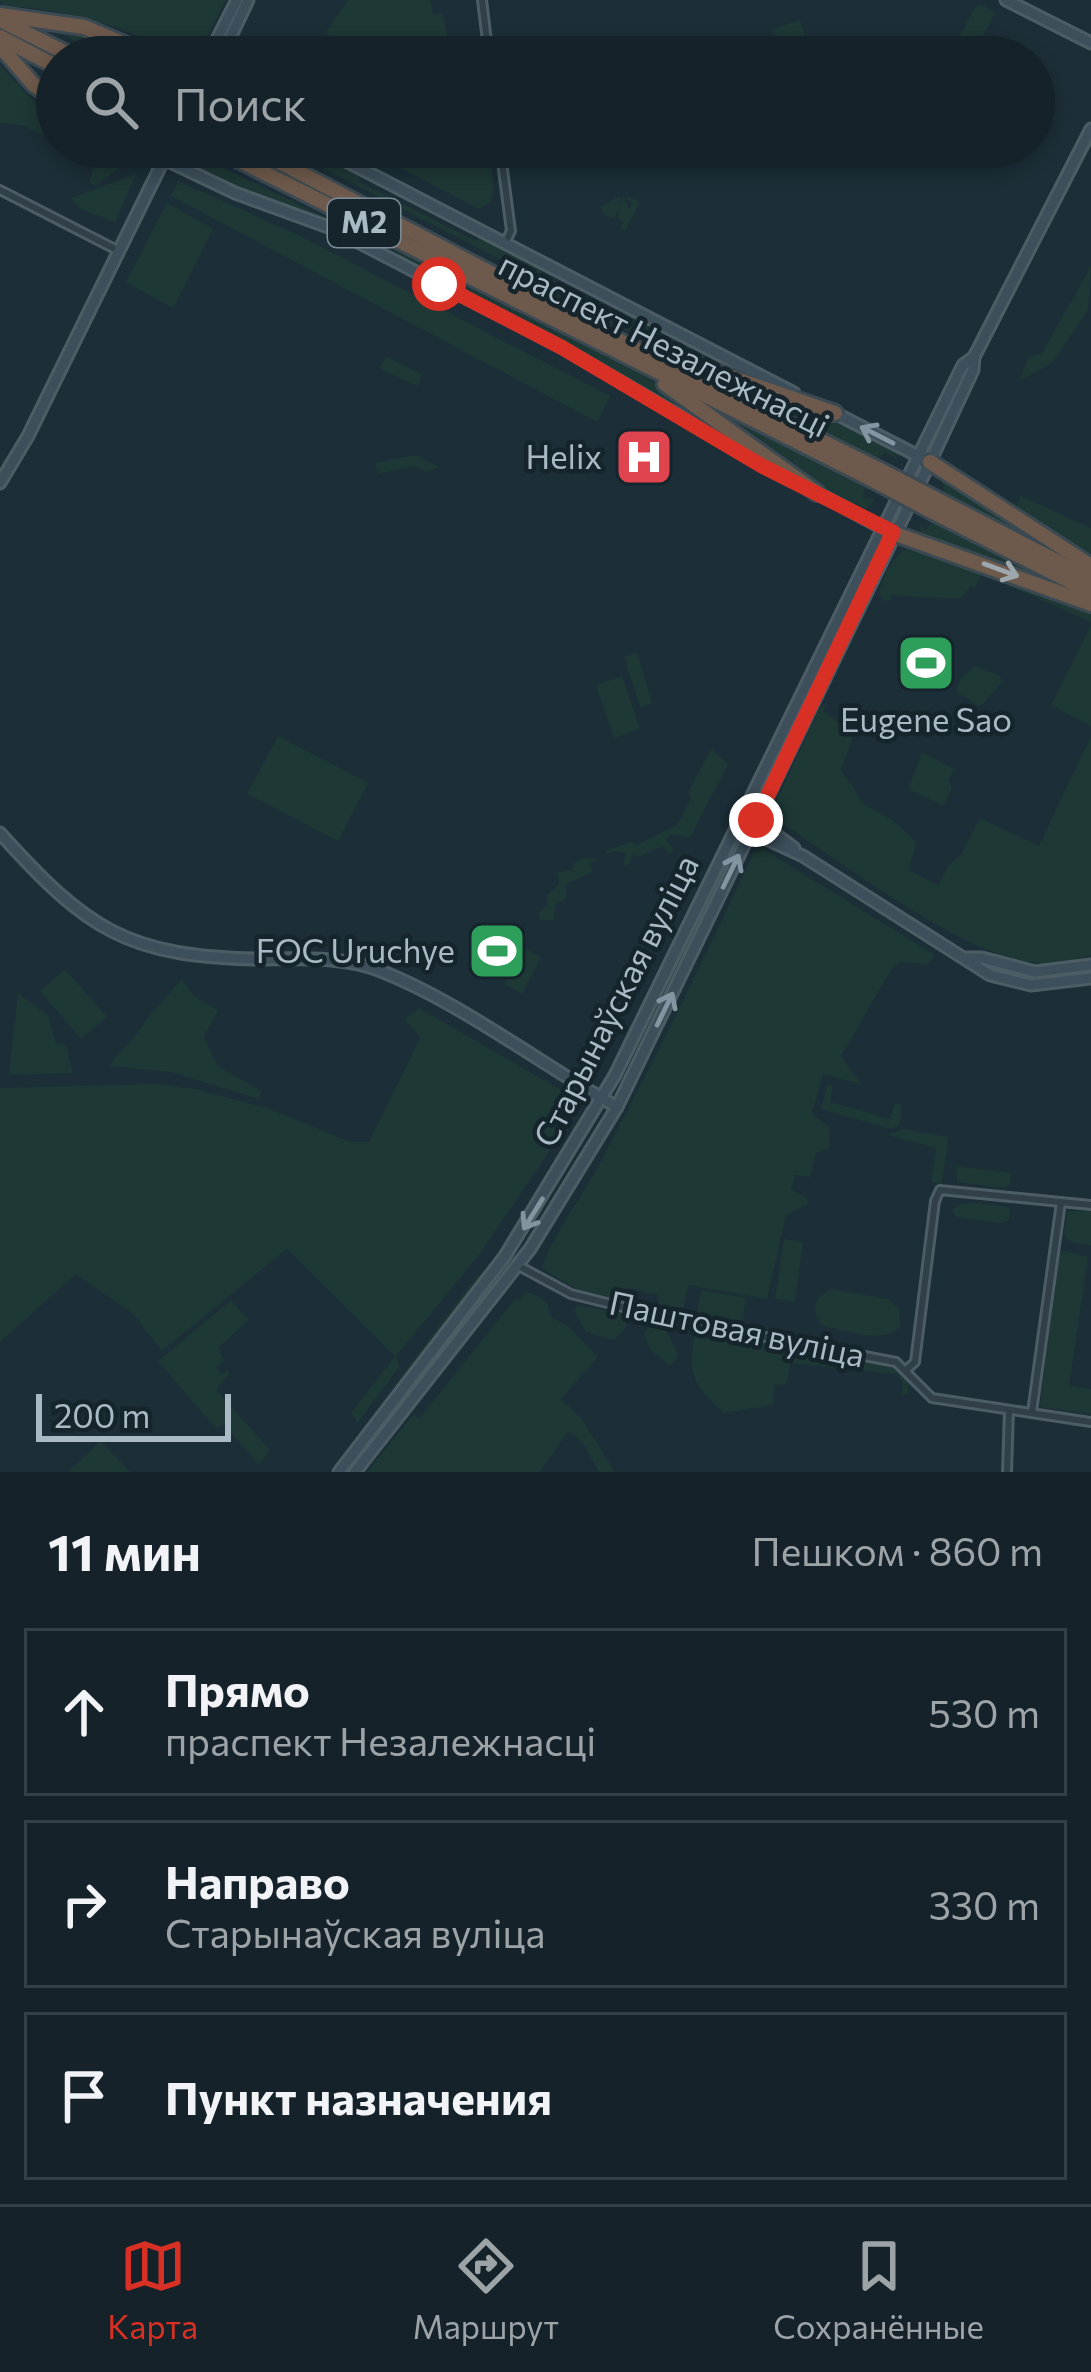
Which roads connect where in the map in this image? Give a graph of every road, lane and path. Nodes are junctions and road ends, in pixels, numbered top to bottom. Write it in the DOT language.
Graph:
graph roads {
  1 [pos="237,0"];
  2 [pos="248,0"];
  3 [pos="482,0"];
  4 [pos="1006,0"];
  5 [pos="0,17"];
  6 [pos="36,36"];
  7 [pos="105,36"];
  8 [pos="219,36"];
  9 [pos="231,36"];
  10 [pos="486,36"];
  11 [pos="0,42"];
  12 [pos="1091,43"];
  13 [pos="36,58"];
  14 [pos="36,85"];
  15 [pos="1091,129"];
  16 [pos="160,168"];
  17 [pos="192,168"];
  18 [pos="256,168"];
  19 [pos="289,168"];
  20 [pos="359,168"];
  21 [pos="503,168"];
  22 [pos="0,190"];
  23 [pos="504,245"];
  24 [pos="119,251"];
  25 [pos="619,346"];
  26 [pos="835,413"];
  27 [pos="925,459"];
  28 [pos="0,483"];
  29 [pos="817,493"];
  30 [pos="936,506"];
  31 [pos="887,530"];
  32 [pos="1091,566"];
  33 [pos="1091,579"];
  34 [pos="1091,592"];
  35 [pos="1091,604"];
  36 [pos="739,820"];
  37 [pos="756,820"];
  38 [pos="750,832"];
  39 [pos="0,833"];
  40 [pos="803,856"];
  41 [pos="968,958"];
  42 [pos="1091,965"];
  43 [pos="1091,978"];
  44 [pos="602,1098"];
  45 [pos="617,1106"];
  46 [pos="1061,1202"];
  47 [pos="1091,1205"];
  48 [pos="505,1256"];
  49 [pos="517,1265"];
  50 [pos="907,1370"];
  51 [pos="1009,1409"];
  52 [pos="1032,1412"];
  53 [pos="1091,1422"];
  54 [pos="339,1472"];
  55 [pos="355,1472"];
  56 [pos="1007,1472"];
  1 -- 8 [label="main road"];
  2 -- 9 [label="main road"];
  3 -- 10 [label="street"];
  4 -- 12 [label="main road"];
  5 -- 6 [label="highway"];
  5 -- 7 [label="highway"];
  11 -- 13 [label="highway"];
  11 -- 14 [label="highway"];
  15 -- 27 [label="main road, Старынаўская вуліца"];
  16 -- 24 [label="main road"];
  17 -- 29 [label="main road, праспект Незалежнасці"];
  18 -- 25 [label="highway, праспект Незалежнасці / М2"];
  19 -- 25 [label="highway, праспект Незалежнасці / М2"];
  20 -- 23 [label="main road"];
  21 -- 23 [label="street"];
  22 -- 24 [label="street"];
  23 -- 26 [label="main road"];
  24 -- 28 [label="main road"];
  25 -- 26 [label="highway"];
  25 -- 29 [label="highway"];
  25 -- 30 [label="highway, праспект Незалежнасці / М2, bridge"];
  27 -- 26 [label="main road, one-way"];
  27 -- 31 [label="main road, Старынаўская вуліца"];
  27 -- 32 [label="highway"];
  29 -- 31 [label="main road, праспект Незалежнасці"];
  30 -- 33 [label="highway, праспект Незалежнасці / М2"];
  30 -- 34 [label="highway, праспект Незалежнасці / М2"];
  31 -- 35 [label="highway, one-way"];
  31 -- 36 [label="main road, Старынаўская вуліца"];
  31 -- 37 [label="main road, Старынаўская вуліца"];
  36 -- 37 [label="main road"];
  36 -- 38 [label="main road"];
  36 -- 44 [label="main road, Старынаўская вуліца"];
  37 -- 38 [label="main road, Старынаўская вуліца"];
  37 -- 40 [label="main road"];
  38 -- 40 [label="main road"];
  45 -- 38 [label="main road, Старынаўская вуліца, one-way"];
  39 -- 44 [label="main road"];
  40 -- 41 [label="main road"];
  41 -- 42 [label="main road"];
  41 -- 43 [label="main road"];
  44 -- 45 [label="main road"];
  44 -- 48 [label="main road, Старынаўская вуліца, one-way"];
  45 -- 49 [label="main road, Старынаўская вуліца"];
  46 -- 47 [label="street"];
  46 -- 50 [label="street"];
  46 -- 52 [label="street"];
  48 -- 49 [label="main road"];
  48 -- 54 [label="main road, Старынаўская вуліца"];
  49 -- 50 [label="street, Паштовая вуліца"];
  49 -- 55 [label="main road, Старынаўская вуліца"];
  50 -- 51 [label="street, Паштовая вуліца"];
  51 -- 52 [label="street, Паштовая вуліца"];
  51 -- 56 [label="street"];
  52 -- 53 [label="street, Паштовая вуліца"];
}
